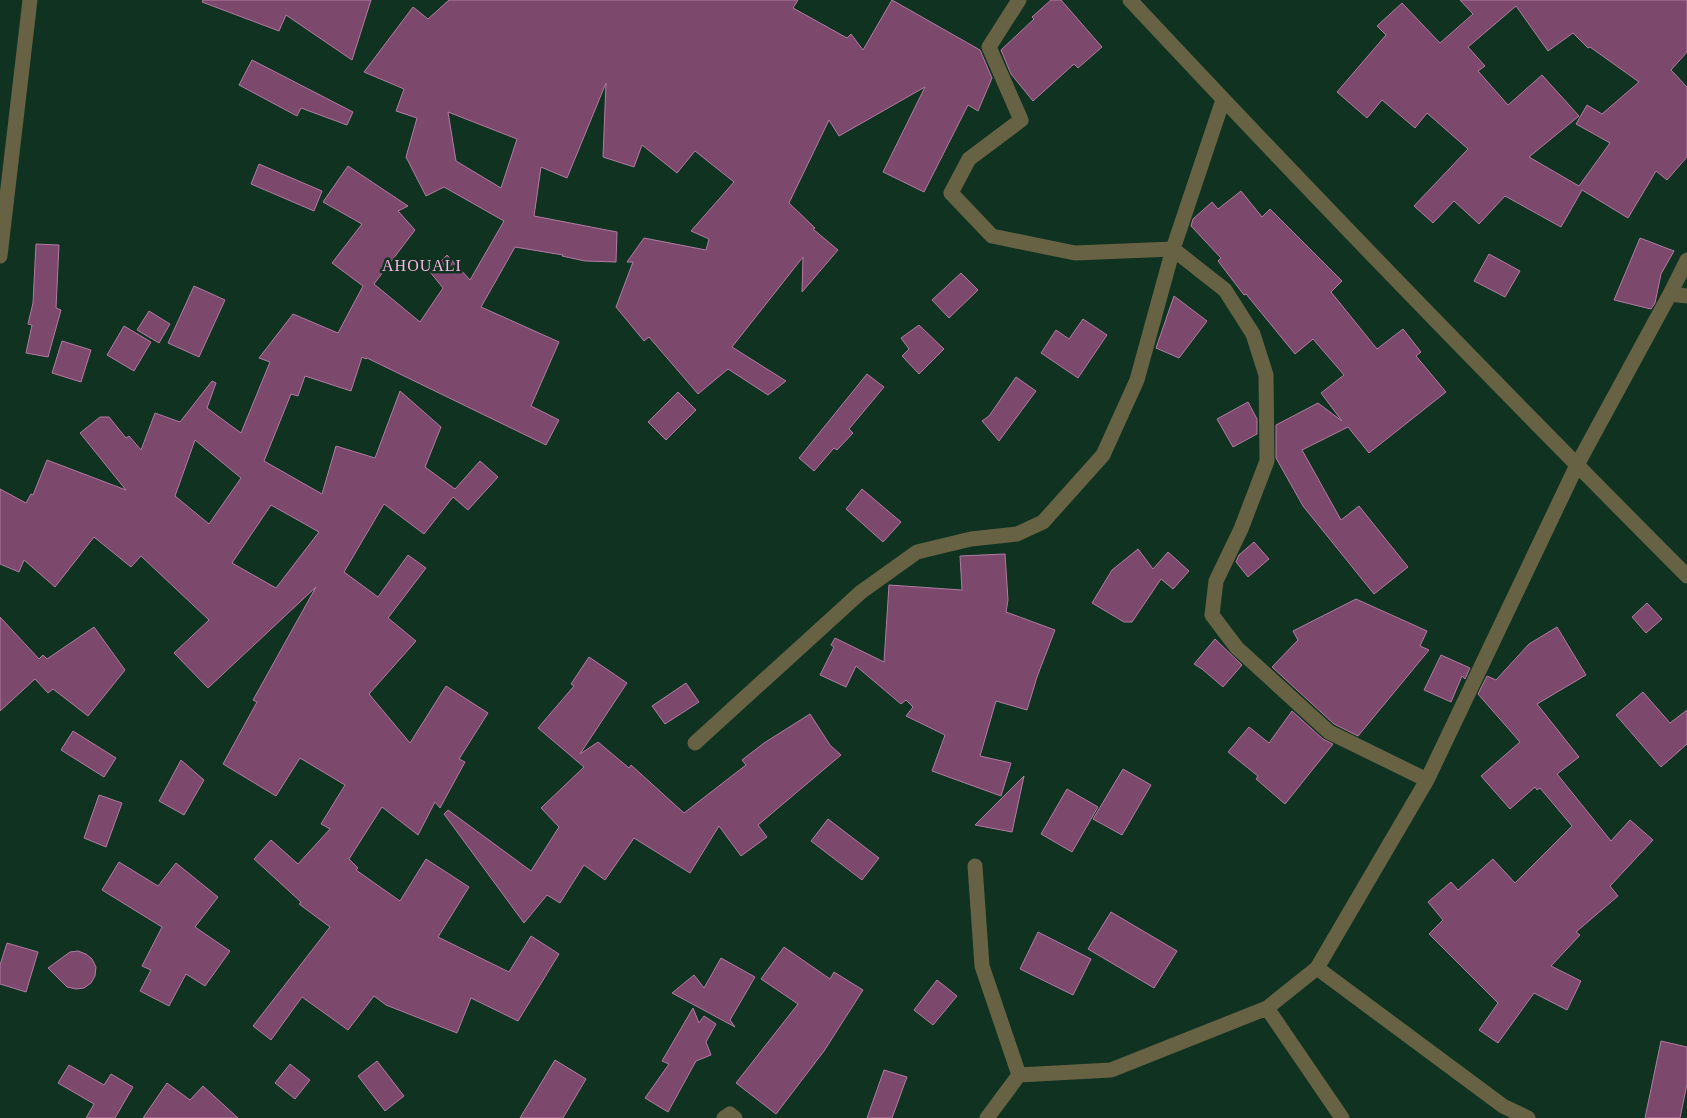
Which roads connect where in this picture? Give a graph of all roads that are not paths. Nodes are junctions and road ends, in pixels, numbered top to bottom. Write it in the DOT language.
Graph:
graph roads {
  1 [pos="30,0"];
  2 [pos="1019,0"];
  3 [pos="1130,0"];
  4 [pos="1223,100"];
  5 [pos="1173,249"];
  6 [pos="0,256"];
  7 [pos="1687,260"];
  8 [pos="1670,294"];
  9 [pos="1687,296"];
  10 [pos="1577,465"];
  11 [pos="1687,576"];
  12 [pos="695,743"];
  13 [pos="1427,780"];
  14 [pos="975,866"];
  15 [pos="1317,968"];
  16 [pos="1267,1008"];
  17 [pos="1019,1075"];
  18 [pos="724,1118"];
  19 [pos="735,1118"];
  20 [pos="987,1118"];
  21 [pos="1342,1118"];
  22 [pos="1528,1118"];
  1 -- 6 [label="street"];
  2 -- 5 [label="street"];
  3 -- 4 [label="street"];
  4 -- 5 [label="street"];
  4 -- 10 [label="street"];
  5 -- 12 [label="street"];
  5 -- 13 [label="street"];
  7 -- 8 [label="street"];
  8 -- 9 [label="street"];
  8 -- 10 [label="street"];
  10 -- 11 [label="street"];
  10 -- 13 [label="street"];
  13 -- 15 [label="street"];
  14 -- 17 [label="street"];
  15 -- 16 [label="street"];
  15 -- 22 [label="street"];
  16 -- 17 [label="street"];
  16 -- 21 [label="street"];
  17 -- 20 [label="street"];
  18 -- 19 [label="street"];
}
